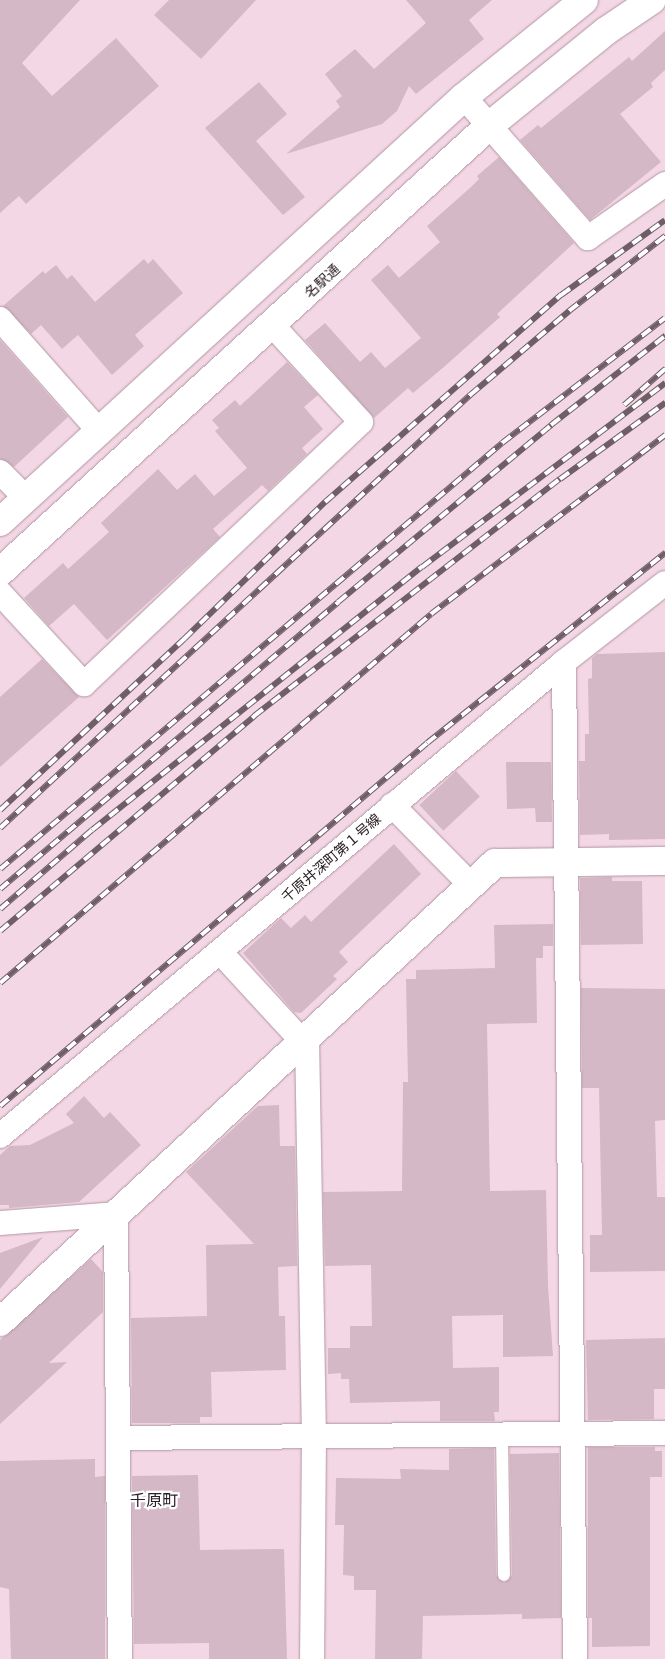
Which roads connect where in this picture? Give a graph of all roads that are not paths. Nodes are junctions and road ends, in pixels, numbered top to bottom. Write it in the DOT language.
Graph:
graph roads {
  1 [pos="584,0"];
  2 [pos="652,0"];
  3 [pos="464,97"];
  4 [pos="489,126"];
  5 [pos="665,184"];
  6 [pos="0,319"];
  7 [pos="273,326"];
  8 [pos="99,431"];
  9 [pos="0,472"];
  10 [pos="26,498"];
  11 [pos="0,522"];
  12 [pos="0,572"];
  13 [pos="665,583"];
  14 [pos="0,593"];
  15 [pos="564,662"];
  16 [pos="392,805"];
  17 [pos="665,861"];
  18 [pos="566,862"];
  19 [pos="471,885"];
  20 [pos="221,953"];
  21 [pos="304,1039"];
  22 [pos="0,1136"];
  23 [pos="116,1214"];
  24 [pos="0,1223"];
  25 [pos="0,1322"];
  26 [pos="665,1433"];
  27 [pos="572,1434"];
  28 [pos="502,1435"];
  29 [pos="314,1437"];
  30 [pos="118,1438"];
  31 [pos="504,1574"];
  32 [pos="120,1659"];
  33 [pos="312,1659"];
  34 [pos="575,1659"];
  1 -- 3 [label="street"];
  2 -- 4 [label="street, 名駅通"];
  3 -- 4 [label="street"];
  3 -- 8 [label="street"];
  4 -- 5 [label="street"];
  4 -- 7 [label="street, 名駅通"];
  6 -- 8 [label="street"];
  7 -- 12 [label="street, 名駅通"];
  7 -- 14 [label="street"];
  8 -- 10 [label="street"];
  9 -- 10 [label="street"];
  10 -- 11 [label="street"];
  13 -- 15 [label="street, 千原井深町第１号線"];
  15 -- 16 [label="street, 千原井深町第１号線"];
  15 -- 18 [label="street"];
  16 -- 19 [label="street"];
  16 -- 20 [label="street, 千原井深町第１号線"];
  17 -- 18 [label="street"];
  18 -- 19 [label="street"];
  18 -- 27 [label="street"];
  19 -- 21 [label="street"];
  20 -- 21 [label="street"];
  20 -- 22 [label="street, 千原井深町第１号線"];
  21 -- 23 [label="street"];
  21 -- 29 [label="street"];
  23 -- 24 [label="street"];
  23 -- 25 [label="street"];
  23 -- 30 [label="street"];
  26 -- 27 [label="street"];
  27 -- 28 [label="street"];
  27 -- 34 [label="street"];
  28 -- 29 [label="street"];
  28 -- 31 [label="lane"];
  29 -- 30 [label="street"];
  29 -- 33 [label="street"];
  30 -- 32 [label="street"];
}
